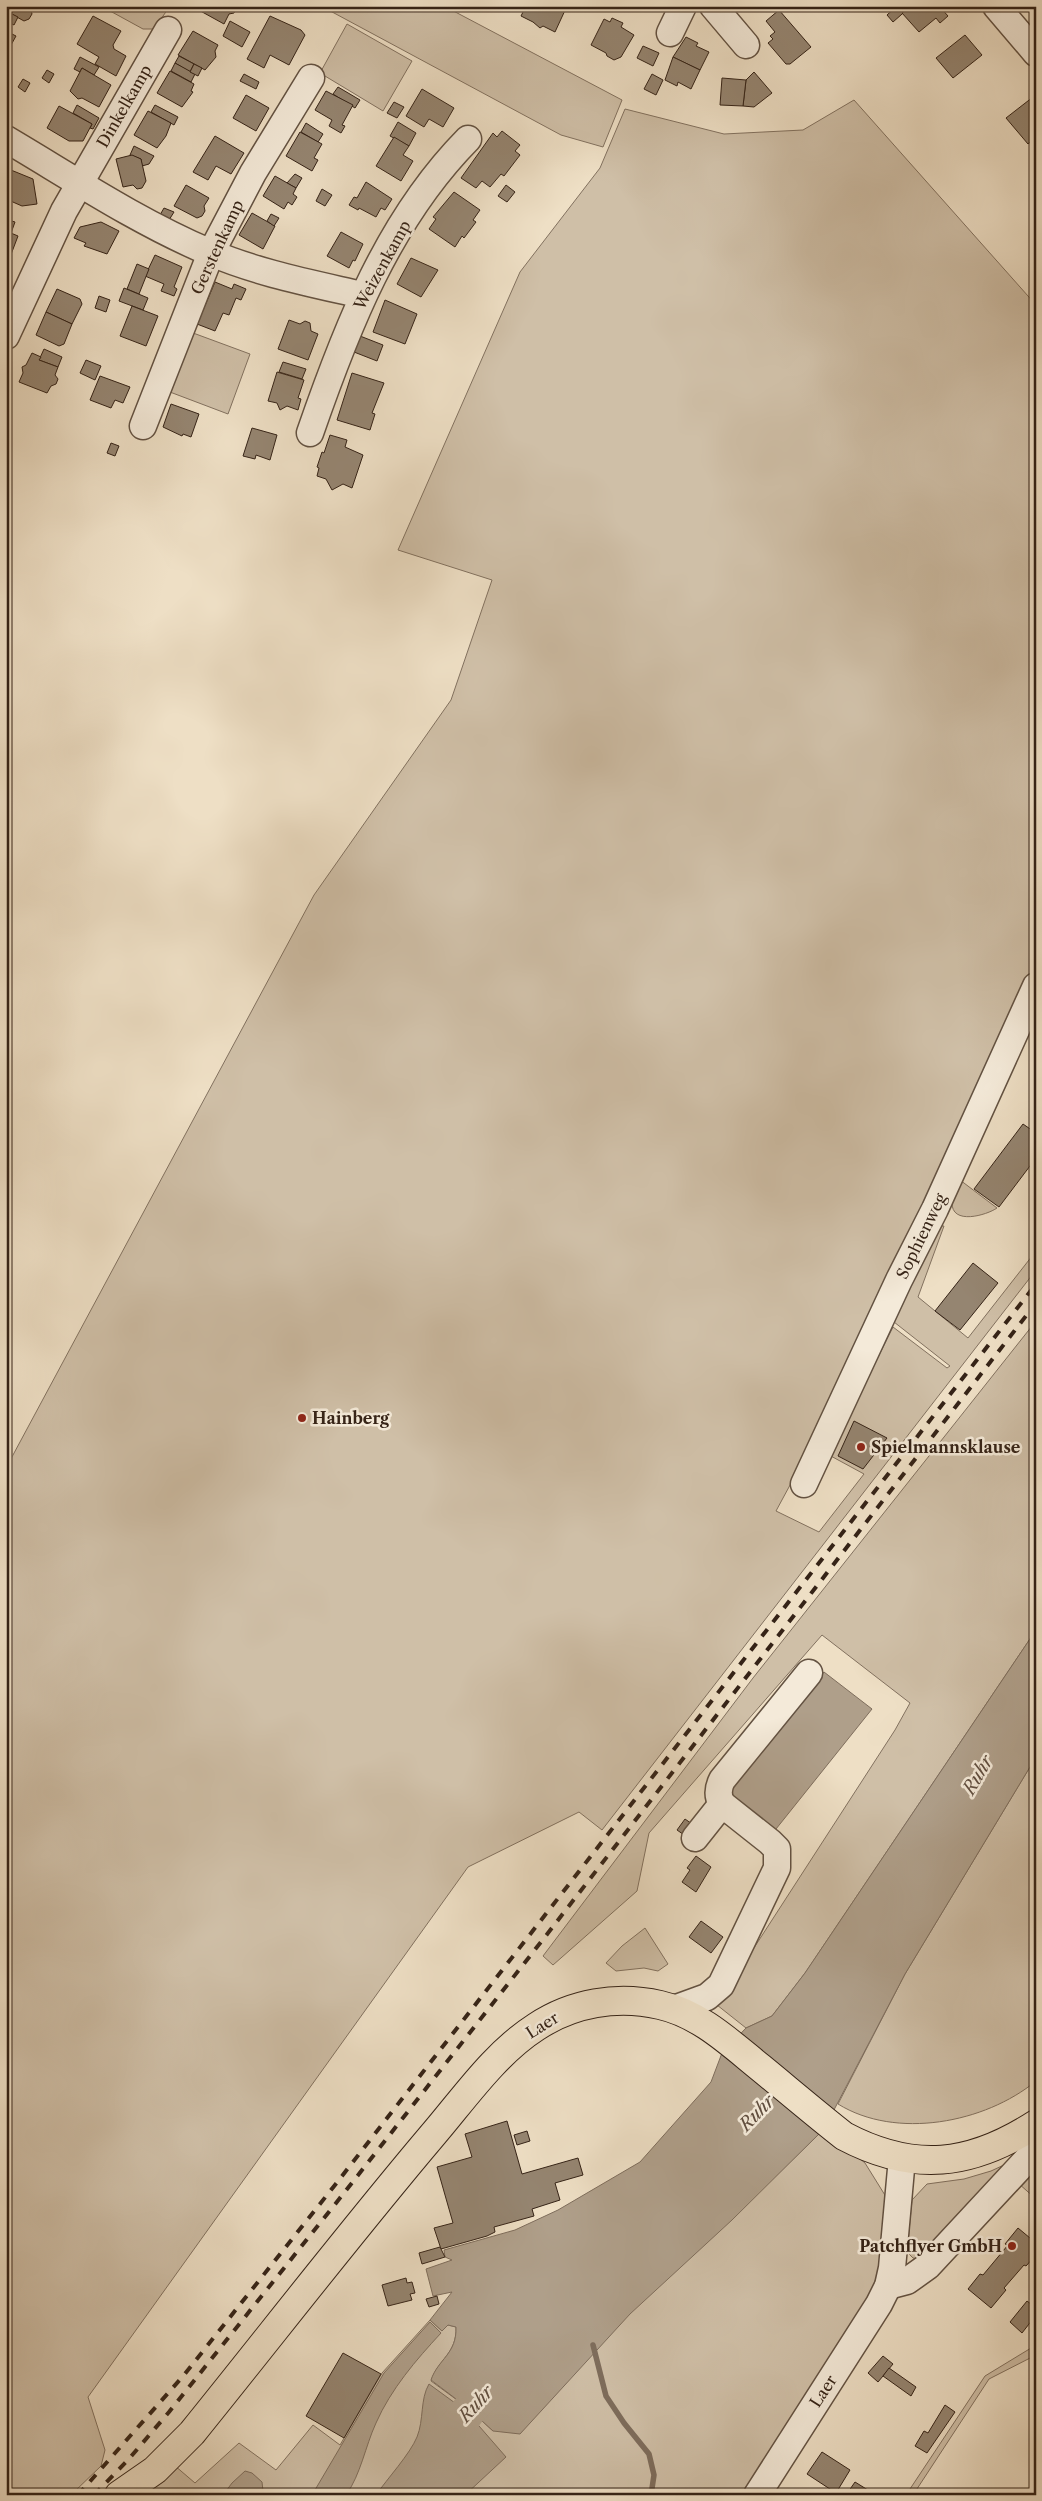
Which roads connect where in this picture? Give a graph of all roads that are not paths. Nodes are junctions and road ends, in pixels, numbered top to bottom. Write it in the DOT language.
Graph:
graph roads {
  1 [pos="683,6"];
  2 [pos="713,6"];
  3 [pos="996,6"];
  4 [pos="168,30"];
  5 [pos="670,33"];
  6 [pos="746,45"];
  7 [pos="1036,53"];
  8 [pos="311,78"];
  9 [pos="6,139"];
  10 [pos="468,139"];
  11 [pos="80,183"];
  12 [pos="211,253"];
  13 [pos="362,295"];
  14 [pos="6,336"];
  15 [pos="143,426"];
  16 [pos="310,434"];
  17 [pos="1036,986"];
  18 [pos="804,1484"];
  19 [pos="809,1673"];
  20 [pos="722,1804"];
  21 [pos="695,1838"];
  22 [pos="674,2009"];
  23 [pos="1036,2124"];
  24 [pos="1034,2152"];
  25 [pos="902,2158"];
  26 [pos="888,2286"];
  27 [pos="119,2495"];
  28 [pos="757,2495"];
  1 -- 5 [label="street"];
  2 -- 6 [label="street"];
  3 -- 7 [label="street"];
  4 -- 11 [label="street, Dinkelkamp"];
  8 -- 12 [label="street, Gerstenkamp"];
  9 -- 11 [label="street"];
  10 -- 13 [label="street, Weizenkamp"];
  11 -- 12 [label="street"];
  11 -- 14 [label="street, Dinkelkamp"];
  12 -- 13 [label="street"];
  12 -- 15 [label="street, Gerstenkamp"];
  13 -- 16 [label="street, Weizenkamp"];
  17 -- 18 [label="street, Sophienweg"];
  19 -- 20 [label="street"];
  20 -- 21 [label="street"];
  20 -- 22 [label="street"];
  22 -- 25 [label="main road, Laer"];
  22 -- 27 [label="main road, Laer"];
  23 -- 25 [label="main road, Laer"];
  24 -- 26 [label="street"];
  25 -- 26 [label="street, Laer"];
  26 -- 28 [label="street, Laer"];
}
